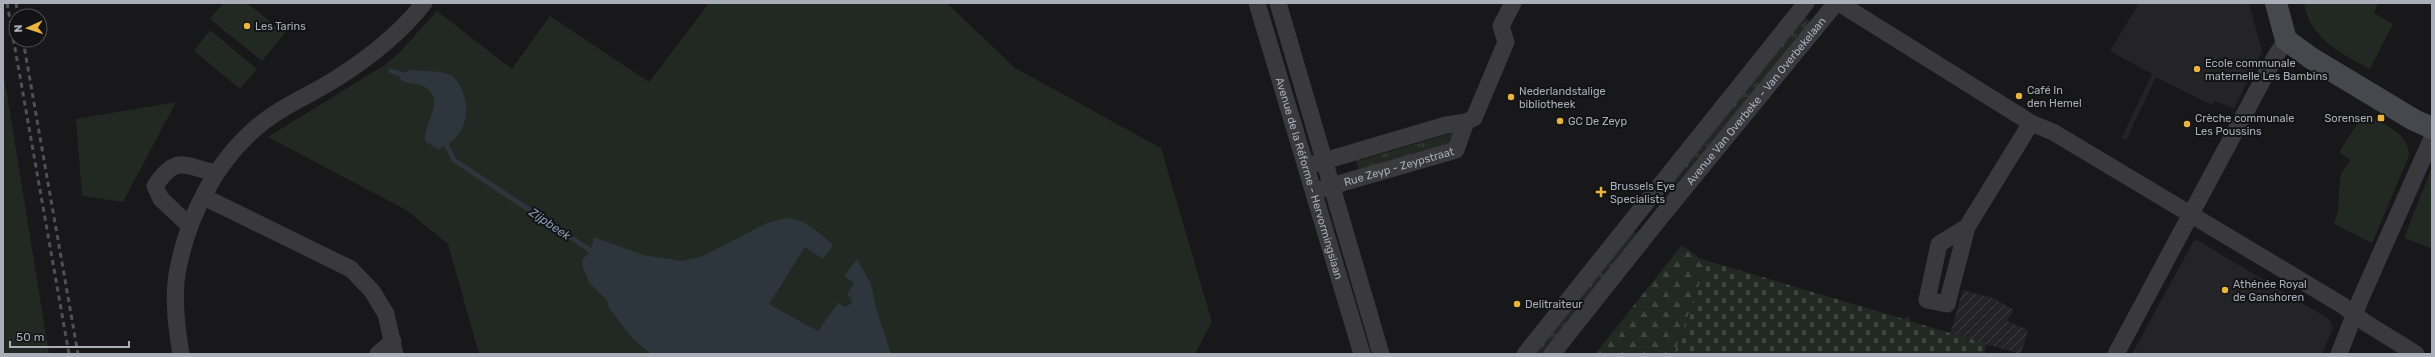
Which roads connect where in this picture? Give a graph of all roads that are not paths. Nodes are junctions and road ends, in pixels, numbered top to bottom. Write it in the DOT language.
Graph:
graph roads {
  1 [pos="424,3"];
  2 [pos="1257,3"];
  3 [pos="1278,3"];
  4 [pos="1513,3"];
  5 [pos="1806,3"];
  6 [pos="1836,3"];
  7 [pos="1840,3"];
  8 [pos="2276,3"];
  9 [pos="2286,40"];
  10 [pos="1466,122"];
  11 [pos="2031,123"];
  12 [pos="2432,128"];
  13 [pos="2432,138"];
  14 [pos="1324,162"];
  15 [pos="1307,167"];
  16 [pos="215,173"];
  17 [pos="1331,186"];
  18 [pos="1314,191"];
  19 [pos="204,196"];
  20 [pos="1644,205"];
  21 [pos="2191,215"];
  22 [pos="1660,218"];
  23 [pos="190,226"];
  24 [pos="1967,227"];
  25 [pos="2354,315"];
  26 [pos="394,348"];
  27 [pos="181,354"];
  28 [pos="378,354"];
  29 [pos="1362,354"];
  30 [pos="1381,354"];
  31 [pos="1525,354"];
  32 [pos="1552,354"];
  33 [pos="2116,354"];
  34 [pos="2339,354"];
  35 [pos="2416,354"];
  1 -- 16 [label="street"];
  2 -- 15 [label="street, Avenue de la Réforme - Hervormingslaan"];
  3 -- 14 [label="street, Avenue de la Réforme - Hervormingslaan"];
  4 -- 10 [label="street, Rue Zeyp - Zeypstraat"];
  5 -- 20 [label="street, Avenue Van Overbeke - Van Overbekelaan"];
  6 -- 22 [label="street, Avenue Van Overbeke - Van Overbekelaan"];
  7 -- 11 [label="street"];
  8 -- 9 [label="street"];
  9 -- 12 [label="street"];
  9 -- 21 [label="street"];
  10 -- 14 [label="street"];
  10 -- 17 [label="street, Rue Zeyp - Zeypstraat"];
  11 -- 21 [label="street"];
  11 -- 24 [label="street"];
  13 -- 25 [label="street"];
  14 -- 15 [label="street"];
  14 -- 17 [label="street, Avenue de la Réforme - Hervormingslaan"];
  15 -- 18 [label="street, Avenue de la Réforme - Hervormingslaan"];
  16 -- 19 [label="street"];
  16 -- 23 [label="street"];
  17 -- 18 [label="street, Rue Zeyp - Zeypstraat"];
  17 -- 30 [label="street, Avenue de la Réforme - Hervormingslaan"];
  18 -- 29 [label="street, Avenue de la Réforme - Hervormingslaan"];
  19 -- 23 [label="street"];
  19 -- 26 [label="street"];
  20 -- 22 [label="street"];
  20 -- 31 [label="street, Avenue Van Overbeke - Van Overbekelaan"];
  21 -- 25 [label="street"];
  21 -- 33 [label="street"];
  22 -- 32 [label="street, Avenue Van Overbeke - Van Overbekelaan"];
  23 -- 27 [label="street"];
  25 -- 34 [label="street"];
  25 -- 35 [label="street"];
  26 -- 28 [label="street"];
}
